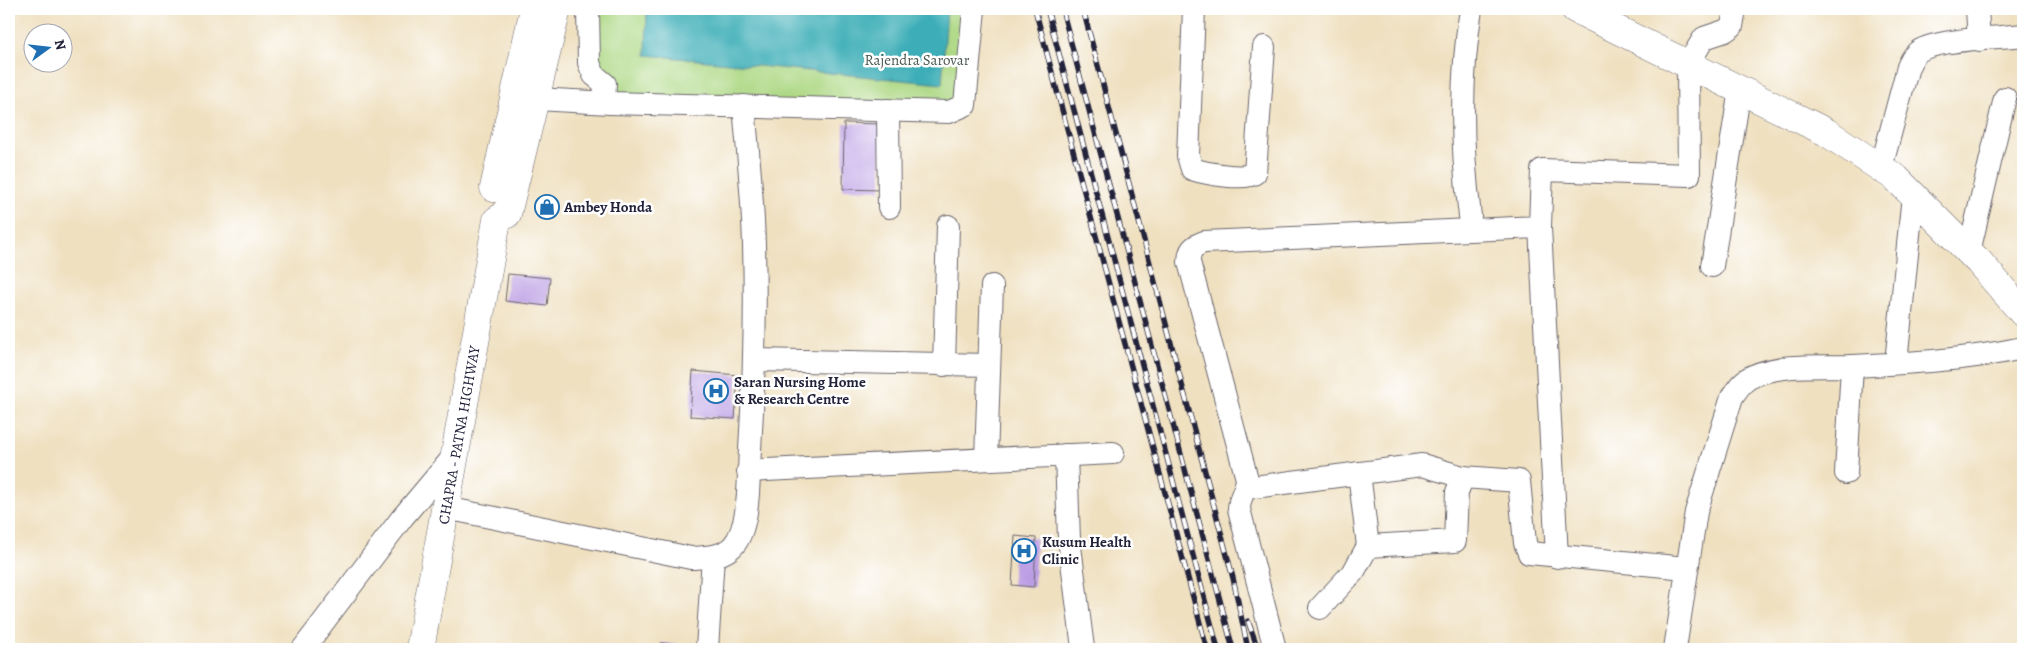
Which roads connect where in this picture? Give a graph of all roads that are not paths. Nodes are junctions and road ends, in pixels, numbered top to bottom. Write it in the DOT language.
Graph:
graph roads {
  1 [pos="534,9"];
  2 [pos="557,9"];
  3 [pos="588,9"];
  4 [pos="974,9"];
  5 [pos="1194,9"];
  6 [pos="1471,9"];
  7 [pos="1575,9"];
  8 [pos="1735,9"];
  9 [pos="1977,9"];
  10 [pos="2023,35"];
  11 [pos="1980,40"];
  12 [pos="1264,47"];
  13 [pos="1688,64"];
  14 [pos="1740,89"];
  15 [pos="2005,98"];
  16 [pos="536,99"];
  17 [pos="604,102"];
  18 [pos="744,106"];
  19 [pos="888,110"];
  20 [pos="1881,168"];
  21 [pos="1913,195"];
  22 [pos="889,207"];
  23 [pos="1470,216"];
  24 [pos="497,220"];
  25 [pos="948,226"];
  26 [pos="1540,227"];
  27 [pos="1969,252"];
  28 [pos="1712,266"];
  29 [pos="992,286"];
  30 [pos="2023,313"];
  31 [pos="2023,348"];
  32 [pos="755,360"];
  33 [pos="1896,363"];
  34 [pos="944,365"];
  35 [pos="989,366"];
  36 [pos="1852,366"];
  37 [pos="1113,453"];
  38 [pos="1066,455"];
  39 [pos="454,456"];
  40 [pos="986,459"];
  41 [pos="748,470"];
  42 [pos="1359,473"];
  43 [pos="1846,473"];
  44 [pos="1463,476"];
  45 [pos="1246,488"];
  46 [pos="446,508"];
  47 [pos="1368,546"];
  48 [pos="713,557"];
  49 [pos="1556,557"];
  50 [pos="1686,568"];
  51 [pos="1320,608"];
  52 [pos="1082,648"];
  53 [pos="303,649"];
  54 [pos="420,649"];
  55 [pos="707,649"];
  56 [pos="1274,649"];
  57 [pos="1675,649"];
  1 -- 24 [label="main road, CHAPRA - PATNA HIGHWAY"];
  2 -- 16 [label="main road, CHAPRA - PATNA HIGHWAY"];
  3 -- 17 [label="street"];
  4 -- 19 [label="street"];
  5 -- 12 [label="street"];
  6 -- 23 [label="street"];
  7 -- 13 [label="main road"];
  8 -- 13 [label="street"];
  9 -- 11 [label="street"];
  10 -- 11 [label="street"];
  11 -- 20 [label="street"];
  13 -- 14 [label="main road"];
  13 -- 26 [label="street"];
  14 -- 20 [label="main road"];
  14 -- 28 [label="street"];
  15 -- 27 [label="street"];
  16 -- 17 [label="street"];
  16 -- 24 [label="main road, CHAPRA - PATNA HIGHWAY"];
  17 -- 18 [label="street"];
  18 -- 19 [label="street"];
  18 -- 32 [label="street"];
  19 -- 22 [label="street"];
  20 -- 21 [label="main road"];
  21 -- 27 [label="main road"];
  21 -- 33 [label="street"];
  24 -- 39 [label="main road, CHAPRA - PATNA HIGHWAY"];
  25 -- 34 [label="street"];
  26 -- 45 [label="street"];
  26 -- 49 [label="street"];
  27 -- 30 [label="main road"];
  29 -- 35 [label="street"];
  31 -- 33 [label="street"];
  32 -- 34 [label="street"];
  32 -- 41 [label="street"];
  33 -- 36 [label="street"];
  34 -- 35 [label="street"];
  35 -- 40 [label="street"];
  36 -- 43 [label="street"];
  36 -- 50 [label="street"];
  37 -- 38 [label="street"];
  38 -- 40 [label="street"];
  38 -- 52 [label="street"];
  39 -- 46 [label="main road, CHAPRA - PATNA HIGHWAY"];
  39 -- 53 [label="street"];
  40 -- 41 [label="street"];
  41 -- 48 [label="street"];
  42 -- 44 [label="street"];
  42 -- 45 [label="street"];
  42 -- 47 [label="street"];
  44 -- 47 [label="street"];
  44 -- 49 [label="street"];
  45 -- 56 [label="street"];
  46 -- 48 [label="street"];
  46 -- 54 [label="main road, CHAPRA - PATNA HIGHWAY"];
  47 -- 51 [label="street"];
  48 -- 55 [label="street"];
  49 -- 50 [label="street"];
  50 -- 57 [label="street"];
}
